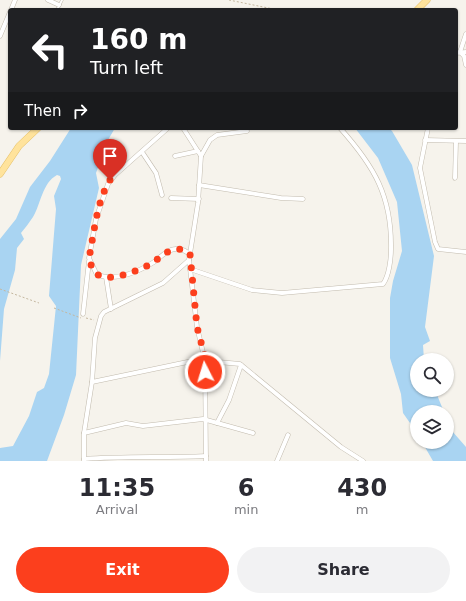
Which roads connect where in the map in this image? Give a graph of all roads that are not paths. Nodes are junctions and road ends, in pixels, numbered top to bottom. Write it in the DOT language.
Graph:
graph roads {
  1 [pos="48,0"];
  2 [pos="62,0"];
  3 [pos="427,0"];
  4 [pos="58,8"];
  5 [pos="419,8"];
  6 [pos="8,16"];
  7 [pos="466,34"];
  8 [pos="0,36"];
  9 [pos="466,52"];
  10 [pos="458,53"];
  11 [pos="466,65"];
  12 [pos="36,130"];
  13 [pos="166,130"];
  14 [pos="184,130"];
  15 [pos="342,130"];
  16 [pos="428,130"];
  17 [pos="247,131"];
  18 [pos="425,140"];
  19 [pos="466,141"];
  20 [pos="456,142"];
  21 [pos="198,151"];
  22 [pos="142,152"];
  23 [pos="175,156"];
  24 [pos="201,156"];
  25 [pos="0,174"];
  26 [pos="455,178"];
  27 [pos="199,186"];
  28 [pos="162,195"];
  29 [pos="171,198"];
  30 [pos="198,199"];
  31 [pos="303,199"];
  32 [pos="466,252"];
  33 [pos="190,254"];
  34 [pos="89,258"];
  35 [pos="189,260"];
  36 [pos="190,269"];
  37 [pos="106,277"];
  38 [pos="111,309"];
  39 [pos="81,316"];
  40 [pos="205,361"];
  41 [pos="241,365"];
  42 [pos="92,382"];
  43 [pos="205,420"];
  44 [pos="217,423"];
  45 [pos="84,433"];
  46 [pos="253,433"];
  47 [pos="288,435"];
  48 [pos="206,456"];
  49 [pos="84,460"];
  50 [pos="206,461"];
  51 [pos="277,461"];
  52 [pos="363,461"];
  1 -- 4 [label="street"];
  2 -- 4 [label="lane"];
  3 -- 5 [label="main road"];
  6 -- 8 [label="street"];
  7 -- 10 [label="street"];
  9 -- 10 [label="street"];
  10 -- 11 [label="street"];
  12 -- 25 [label="main road"];
  13 -- 22 [label="street"];
  14 -- 21 [label="street"];
  15 -- 36 [label="street"];
  16 -- 18 [label="street"];
  17 -- 24 [label="street"];
  18 -- 20 [label="street"];
  18 -- 32 [label="street"];
  19 -- 20 [label="street"];
  20 -- 26 [label="street"];
  21 -- 23 [label="street"];
  21 -- 24 [label="street"];
  22 -- 28 [label="street"];
  22 -- 34 [label="street"];
  24 -- 27 [label="street"];
  27 -- 30 [label="street"];
  27 -- 31 [label="street"];
  29 -- 30 [label="street"];
  30 -- 33 [label="street"];
  33 -- 35 [label="street"];
  33 -- 37 [label="street"];
  34 -- 37 [label="street"];
  34 -- 39 [label="street"];
  35 -- 36 [label="street"];
  35 -- 38 [label="street"];
  36 -- 40 [label="street"];
  37 -- 38 [label="street"];
  38 -- 42 [label="street"];
  40 -- 41 [label="street"];
  40 -- 42 [label="street"];
  40 -- 43 [label="street"];
  41 -- 44 [label="street"];
  41 -- 52 [label="street"];
  42 -- 45 [label="street"];
  43 -- 44 [label="street"];
  43 -- 45 [label="street"];
  43 -- 48 [label="street"];
  44 -- 46 [label="street"];
  45 -- 49 [label="street"];
  47 -- 51 [label="street"];
  48 -- 49 [label="street"];
  48 -- 50 [label="street"];
}
